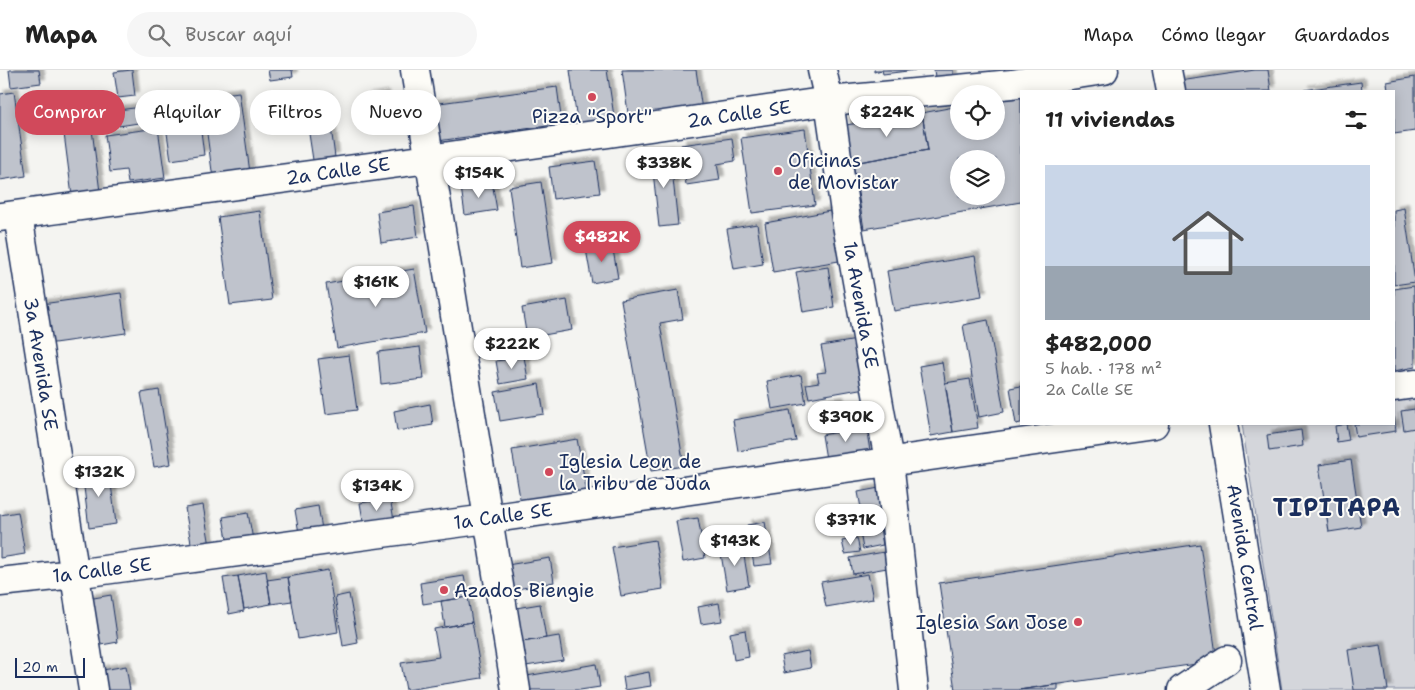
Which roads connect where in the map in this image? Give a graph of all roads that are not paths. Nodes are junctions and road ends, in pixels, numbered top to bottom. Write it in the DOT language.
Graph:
graph roads {
  1 [pos="415,70"];
  2 [pos="822,70"];
  3 [pos="1104,70"];
  4 [pos="1167,70"];
  5 [pos="1171,90"];
  6 [pos="829,101"];
  7 [pos="429,159"];
  8 [pos="9,216"];
  9 [pos="1415,384"];
  10 [pos="1395,387"];
  11 [pos="1147,425"];
  12 [pos="1223,425"];
  13 [pos="889,461"];
  14 [pos="487,518"];
  15 [pos="74,574"];
  16 [pos="0,582"];
  17 [pos="1227,660"];
  18 [pos="93,690"];
  19 [pos="516,690"];
  20 [pos="914,690"];
  21 [pos="1182,690"];
  22 [pos="1266,690"];
  1 -- 7 [label="street"];
  2 -- 6 [label="street, 1a Avenida SE"];
  3 -- 6 [label="street, 2a Calle SE"];
  4 -- 5 [label="street"];
  6 -- 7 [label="street, 2a Calle SE"];
  6 -- 13 [label="street, 1a Avenida SE"];
  7 -- 8 [label="street, 2a Calle SE"];
  7 -- 14 [label="street"];
  8 -- 15 [label="street, 3a Avenida SE"];
  9 -- 10 [label="street"];
  11 -- 13 [label="street, 1a Calle SE"];
  12 -- 22 [label="street, Avenida Central"];
  13 -- 14 [label="street, 1a Calle SE"];
  13 -- 20 [label="street, 1a Avenida SE"];
  14 -- 15 [label="street, 1a Calle SE"];
  14 -- 19 [label="street"];
  15 -- 16 [label="street, 1a Calle SE"];
  15 -- 18 [label="street, 3a Avenida SE"];
  17 -- 21 [label="street"];
}
